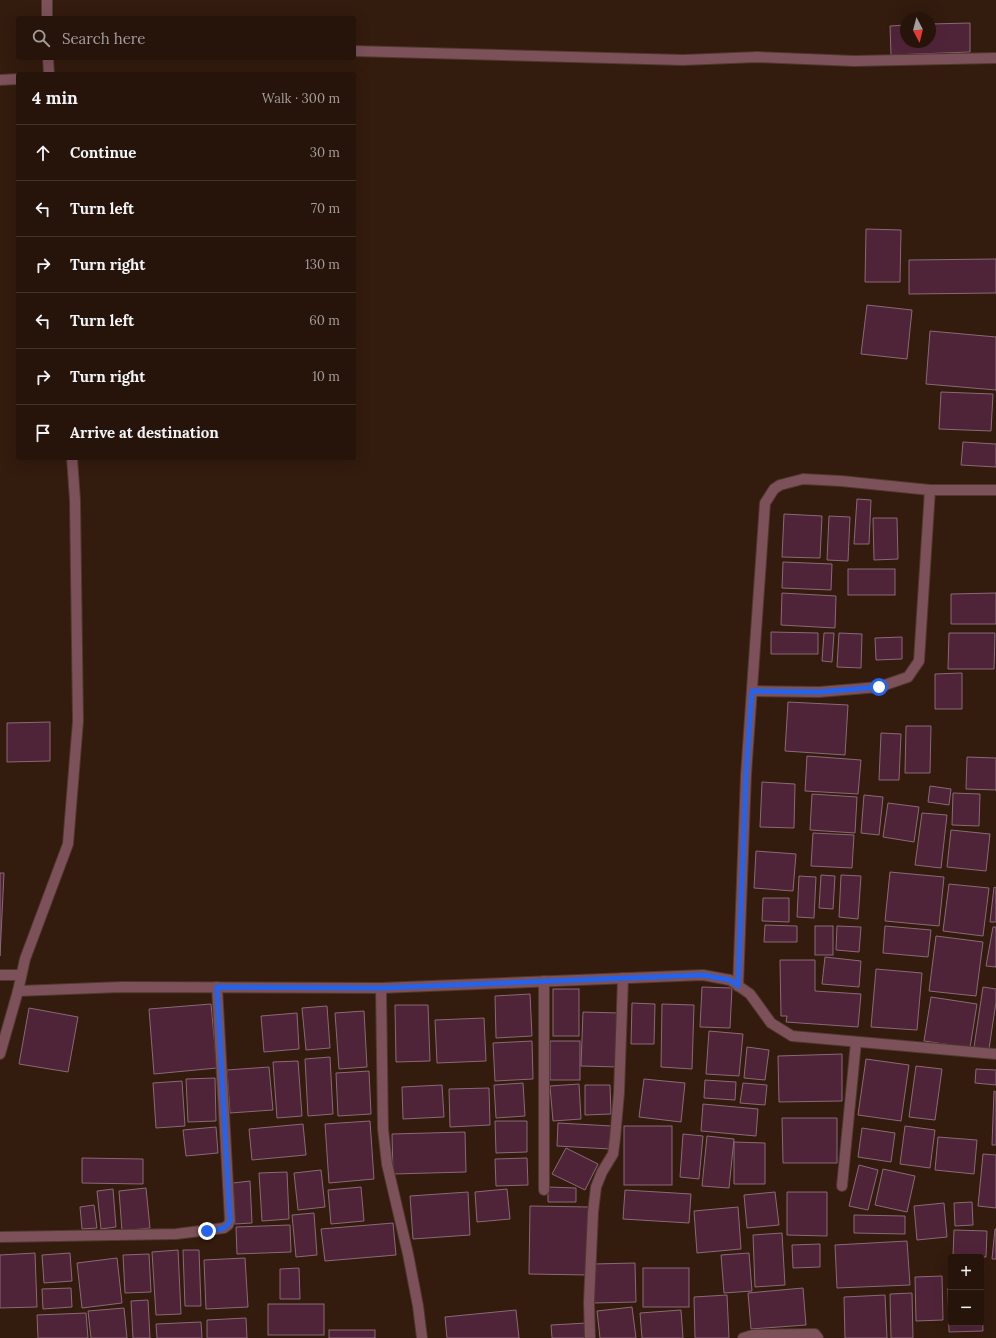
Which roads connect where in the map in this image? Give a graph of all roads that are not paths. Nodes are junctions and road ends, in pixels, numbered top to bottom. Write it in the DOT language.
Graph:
graph roads {
  1 [pos="47,0"];
  2 [pos="47,16"];
  3 [pos="356,50"];
  4 [pos="996,58"];
  5 [pos="48,60"];
  6 [pos="49,72"];
  7 [pos="16,79"];
  8 [pos="0,80"];
  9 [pos="72,460"];
  10 [pos="930,490"];
  11 [pos="996,490"];
  12 [pos="752,691"];
  13 [pos="0,975"];
  14 [pos="21,975"];
  15 [pos="623,978"];
  16 [pos="544,981"];
  17 [pos="738,986"];
  18 [pos="217,987"];
  19 [pos="381,988"];
  20 [pos="18,991"];
  21 [pos="856,1042"];
  22 [pos="0,1054"];
  23 [pos="996,1054"];
  24 [pos="842,1186"];
  25 [pos="544,1190"];
  26 [pos="0,1237"];
  27 [pos="422,1338"];
  28 [pos="590,1338"];
  29 [pos="743,1338"];
  30 [pos="818,1338"];
  1 -- 2 [label="street"];
  3 -- 4 [label="street"];
  5 -- 6 [label="street"];
  7 -- 8 [label="street"];
  9 -- 14 [label="street"];
  10 -- 11 [label="street"];
  10 -- 12 [label="street"];
  10 -- 12 [label="street"];
  12 -- 17 [label="street"];
  13 -- 14 [label="street"];
  14 -- 20 [label="street"];
  15 -- 16 [label="street"];
  15 -- 17 [label="street"];
  15 -- 28 [label="street"];
  16 -- 19 [label="street"];
  16 -- 25 [label="street"];
  17 -- 21 [label="street"];
  18 -- 19 [label="street"];
  18 -- 20 [label="street"];
  18 -- 26 [label="street"];
  19 -- 27 [label="street"];
  20 -- 22 [label="street"];
  21 -- 23 [label="street"];
  21 -- 24 [label="street"];
  29 -- 30 [label="street"];
}
